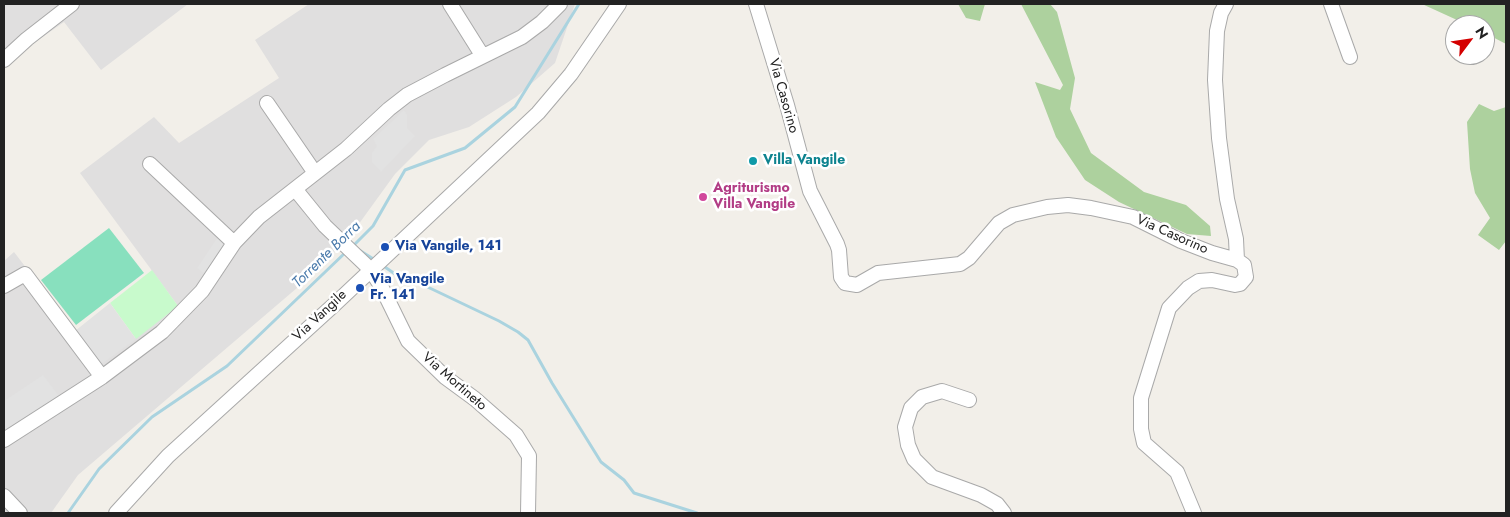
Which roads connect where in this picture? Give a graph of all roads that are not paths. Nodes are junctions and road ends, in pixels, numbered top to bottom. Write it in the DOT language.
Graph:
graph roads {
  1 [pos="72,4"];
  2 [pos="450,4"];
  3 [pos="560,4"];
  4 [pos="619,4"];
  5 [pos="756,4"];
  6 [pos="1226,4"];
  7 [pos="1331,4"];
  8 [pos="482,55"];
  9 [pos="1350,57"];
  10 [pos="4,60"];
  11 [pos="268,103"];
  12 [pos="150,164"];
  13 [pos="315,173"];
  14 [pos="295,188"];
  15 [pos="234,243"];
  16 [pos="1237,260"];
  17 [pos="370,269"];
  18 [pos="4,286"];
  19 [pos="102,377"];
  20 [pos="969,400"];
  21 [pos="4,440"];
  22 [pos="4,496"];
  23 [pos="20,513"];
  24 [pos="116,513"];
  25 [pos="528,513"];
  26 [pos="1004,513"];
  27 [pos="1194,513"];
  1 -- 10 [label="street"];
  2 -- 8 [label="street"];
  3 -- 8 [label="street"];
  4 -- 17 [label="street, Via Vangile"];
  5 -- 16 [label="street, Via Casorino"];
  6 -- 16 [label="street"];
  7 -- 9 [label="street"];
  8 -- 13 [label="street"];
  11 -- 13 [label="street"];
  12 -- 15 [label="street"];
  13 -- 14 [label="street"];
  14 -- 15 [label="street"];
  14 -- 17 [label="street, Via Mortineto"];
  15 -- 19 [label="street"];
  16 -- 27 [label="street"];
  17 -- 24 [label="street, Via Vangile"];
  17 -- 25 [label="street, Via Mortineto"];
  18 -- 19 [label="street"];
  19 -- 21 [label="street"];
  20 -- 26 [label="street"];
  22 -- 23 [label="street"];
}
